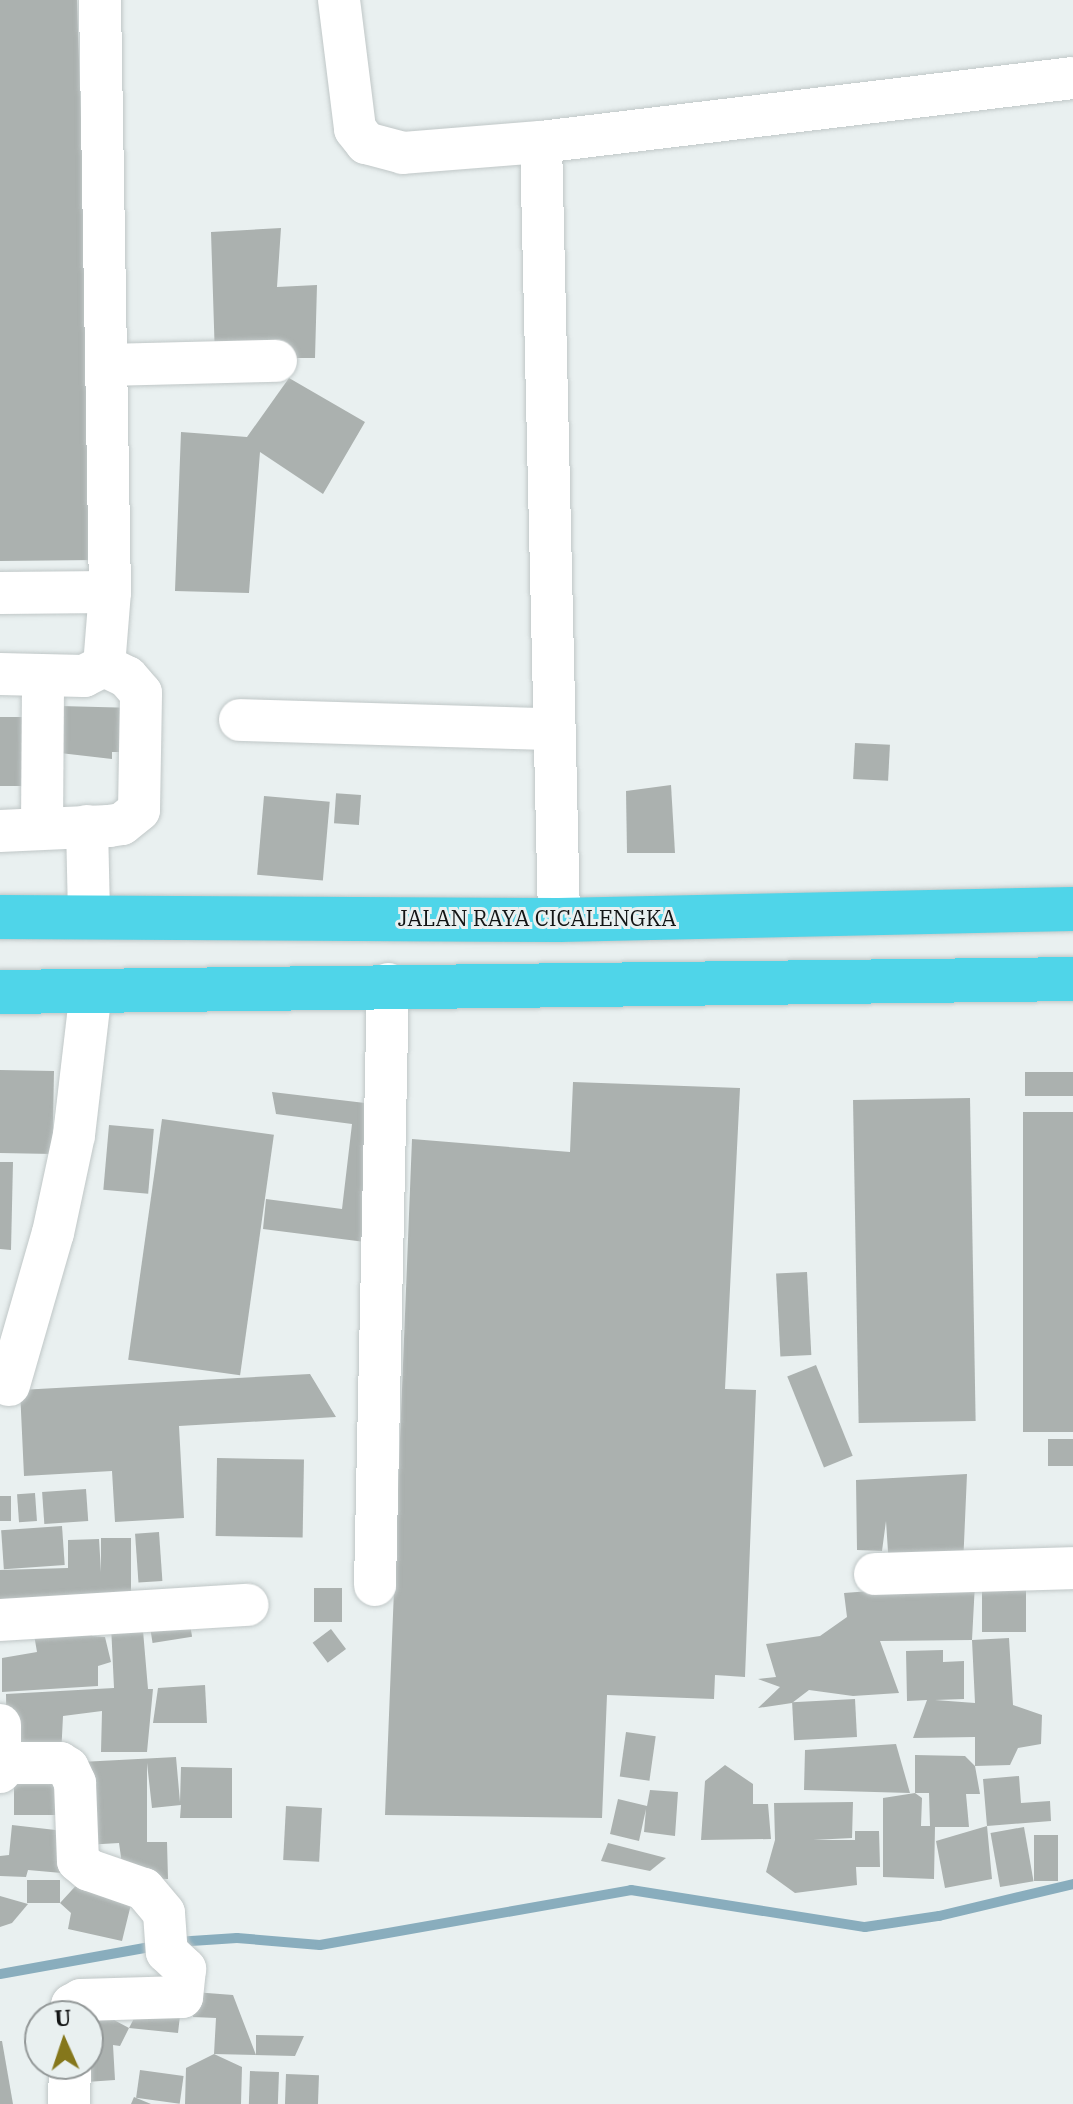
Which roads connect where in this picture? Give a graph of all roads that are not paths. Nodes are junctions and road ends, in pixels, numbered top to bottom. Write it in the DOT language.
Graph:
graph roads {
  1 [pos="100,0"];
  2 [pos="339,0"];
  3 [pos="1073,78"];
  4 [pos="541,142"];
  5 [pos="276,361"];
  6 [pos="107,365"];
  7 [pos="110,592"];
  8 [pos="0,593"];
  9 [pos="104,666"];
  10 [pos="0,674"];
  11 [pos="43,676"];
  12 [pos="240,720"];
  13 [pos="552,729"];
  14 [pos="87,826"];
  15 [pos="42,828"];
  16 [pos="0,831"];
  17 [pos="1073,909"];
  18 [pos="89,916"];
  19 [pos="0,917"];
  20 [pos="559,920"];
  21 [pos="1073,979"];
  22 [pos="388,984"];
  23 [pos="91,991"];
  24 [pos="0,992"];
  25 [pos="9,1385"];
  26 [pos="1073,1568"];
  27 [pos="875,1574"];
  28 [pos="375,1585"];
  29 [pos="248,1605"];
  30 [pos="0,1620"];
  31 [pos="1,1754"];
  32 [pos="81,2000"];
  33 [pos="70,2080"];
  34 [pos="69,2104"];
  1 -- 6 [label="street"];
  2 -- 4 [label="street"];
  3 -- 4 [label="street"];
  4 -- 13 [label="street"];
  5 -- 6 [label="street"];
  6 -- 7 [label="street"];
  7 -- 8 [label="street"];
  7 -- 9 [label="street"];
  9 -- 11 [label="street"];
  9 -- 14 [label="street"];
  10 -- 11 [label="street"];
  11 -- 15 [label="street"];
  12 -- 13 [label="street"];
  13 -- 20 [label="street"];
  14 -- 15 [label="street"];
  14 -- 18 [label="street"];
  15 -- 16 [label="street"];
  17 -- 20 [label="highway, JALAN RAYA CICALENGKA"];
  18 -- 19 [label="highway, JALAN RAYA CICALENGKA"];
  18 -- 20 [label="highway, JALAN RAYA CICALENGKA"];
  21 -- 22 [label="highway"];
  22 -- 23 [label="highway"];
  22 -- 28 [label="street"];
  23 -- 24 [label="highway"];
  23 -- 25 [label="street"];
  26 -- 27 [label="street"];
  29 -- 30 [label="street"];
  31 -- 32 [label="street"];
  33 -- 34 [label="street"];
}
